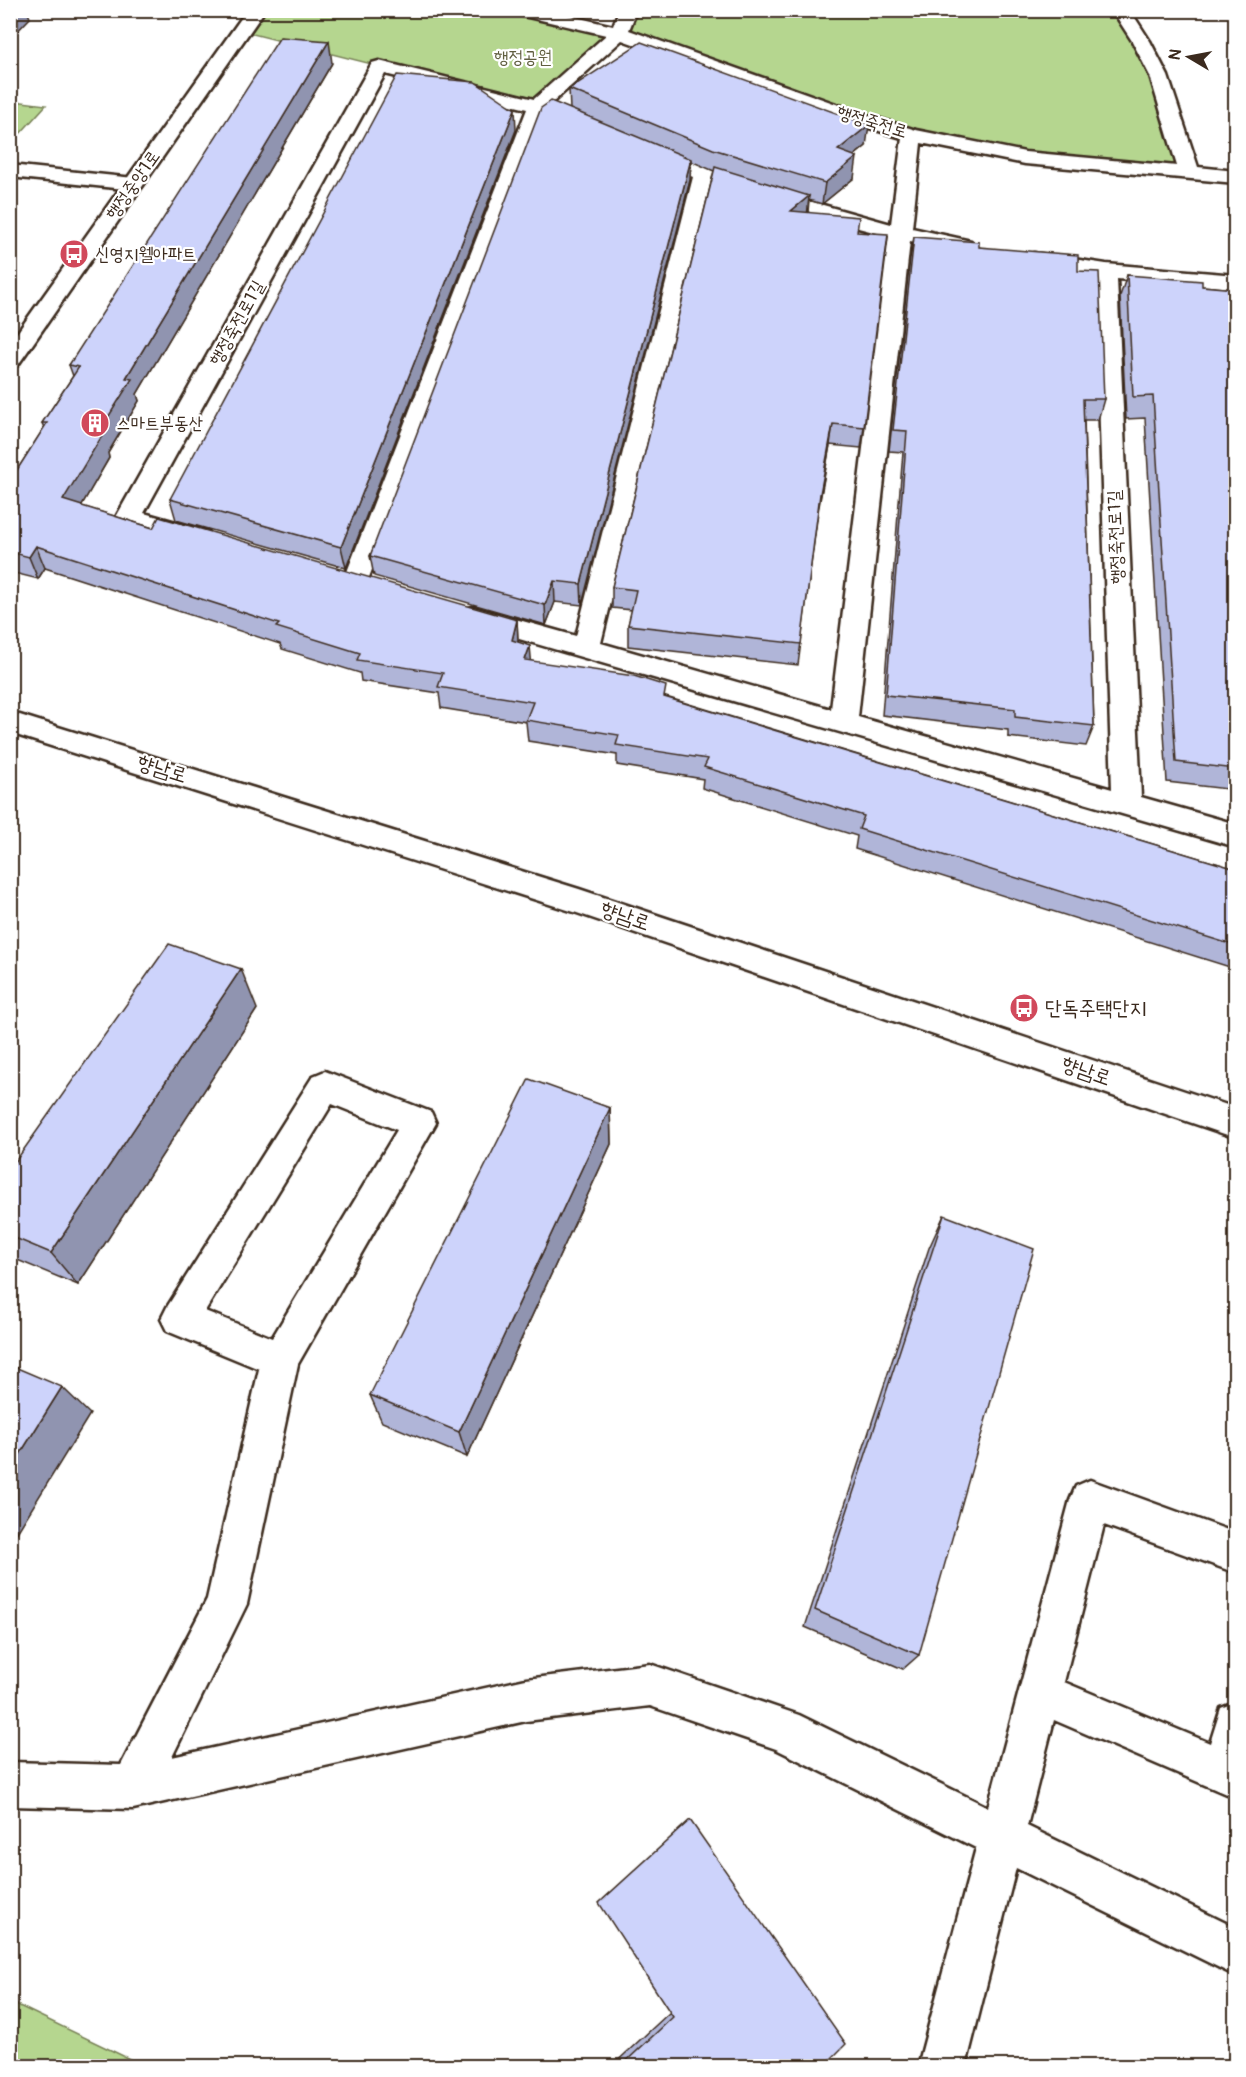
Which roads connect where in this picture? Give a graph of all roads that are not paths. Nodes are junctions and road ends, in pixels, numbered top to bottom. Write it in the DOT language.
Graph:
graph roads {
  1 [pos="256,10"];
  2 [pos="521,10"];
  3 [pos="628,10"];
  4 [pos="1120,10"];
  5 [pos="619,33"];
  6 [pos="538,106"];
  7 [pos="600,132"];
  8 [pos="912,135"];
  9 [pos="632,145"];
  10 [pos="10,171"];
  11 [pos="1190,173"];
  12 [pos="704,176"];
  13 [pos="1236,177"];
  14 [pos="134,184"];
  15 [pos="900,233"];
  16 [pos="978,249"];
  17 [pos="1012,256"];
  18 [pos="1106,271"];
  19 [pos="1236,282"];
  20 [pos="10,360"];
  21 [pos="220,543"];
  22 [pos="356,582"];
  23 [pos="448,609"];
  24 [pos="586,648"];
  25 [pos="10,722"];
  26 [pos="843,723"];
  27 [pos="1127,804"];
  28 [pos="1236,836"];
  29 [pos="1236,1123"];
  30 [pos="280,1359"];
  31 [pos="1236,1553"];
  32 [pos="1040,1693"];
  33 [pos="1236,1723"];
  34 [pos="10,1784"];
  35 [pos="133,1787"];
  36 [pos="1002,1838"];
  37 [pos="1236,1953"];
  38 [pos="942,2067"];
  1 -- 14 [label="street, 행정중앙1로"];
  2 -- 5 [label="street, 행정죽전로"];
  3 -- 5 [label="street"];
  4 -- 11 [label="street"];
  5 -- 6 [label="street"];
  5 -- 8 [label="street, 행정죽전로"];
  6 -- 7 [label="street, 행정죽전로1길"];
  6 -- 21 [label="street, 행정죽전로1길"];
  6 -- 22 [label="street"];
  8 -- 11 [label="street, 행정죽전로"];
  8 -- 15 [label="street"];
  9 -- 12 [label="street"];
  10 -- 14 [label="street"];
  11 -- 13 [label="street, 행정죽전로"];
  12 -- 15 [label="street"];
  12 -- 24 [label="street"];
  14 -- 20 [label="street, 행정중앙1로"];
  15 -- 16 [label="street"];
  15 -- 26 [label="street"];
  17 -- 18 [label="street"];
  18 -- 19 [label="street"];
  18 -- 27 [label="street, 행정죽전로1길"];
  23 -- 24 [label="street"];
  24 -- 26 [label="street"];
  25 -- 29 [label="street, 향남로"];
  26 -- 27 [label="street"];
  27 -- 28 [label="street"];
  30 -- 30 [label="street"];
  30 -- 35 [label="street"];
  31 -- 32 [label="street"];
  32 -- 33 [label="street"];
  32 -- 36 [label="street"];
  34 -- 35 [label="street"];
  35 -- 36 [label="street"];
  36 -- 37 [label="street"];
  36 -- 38 [label="street"];
}
